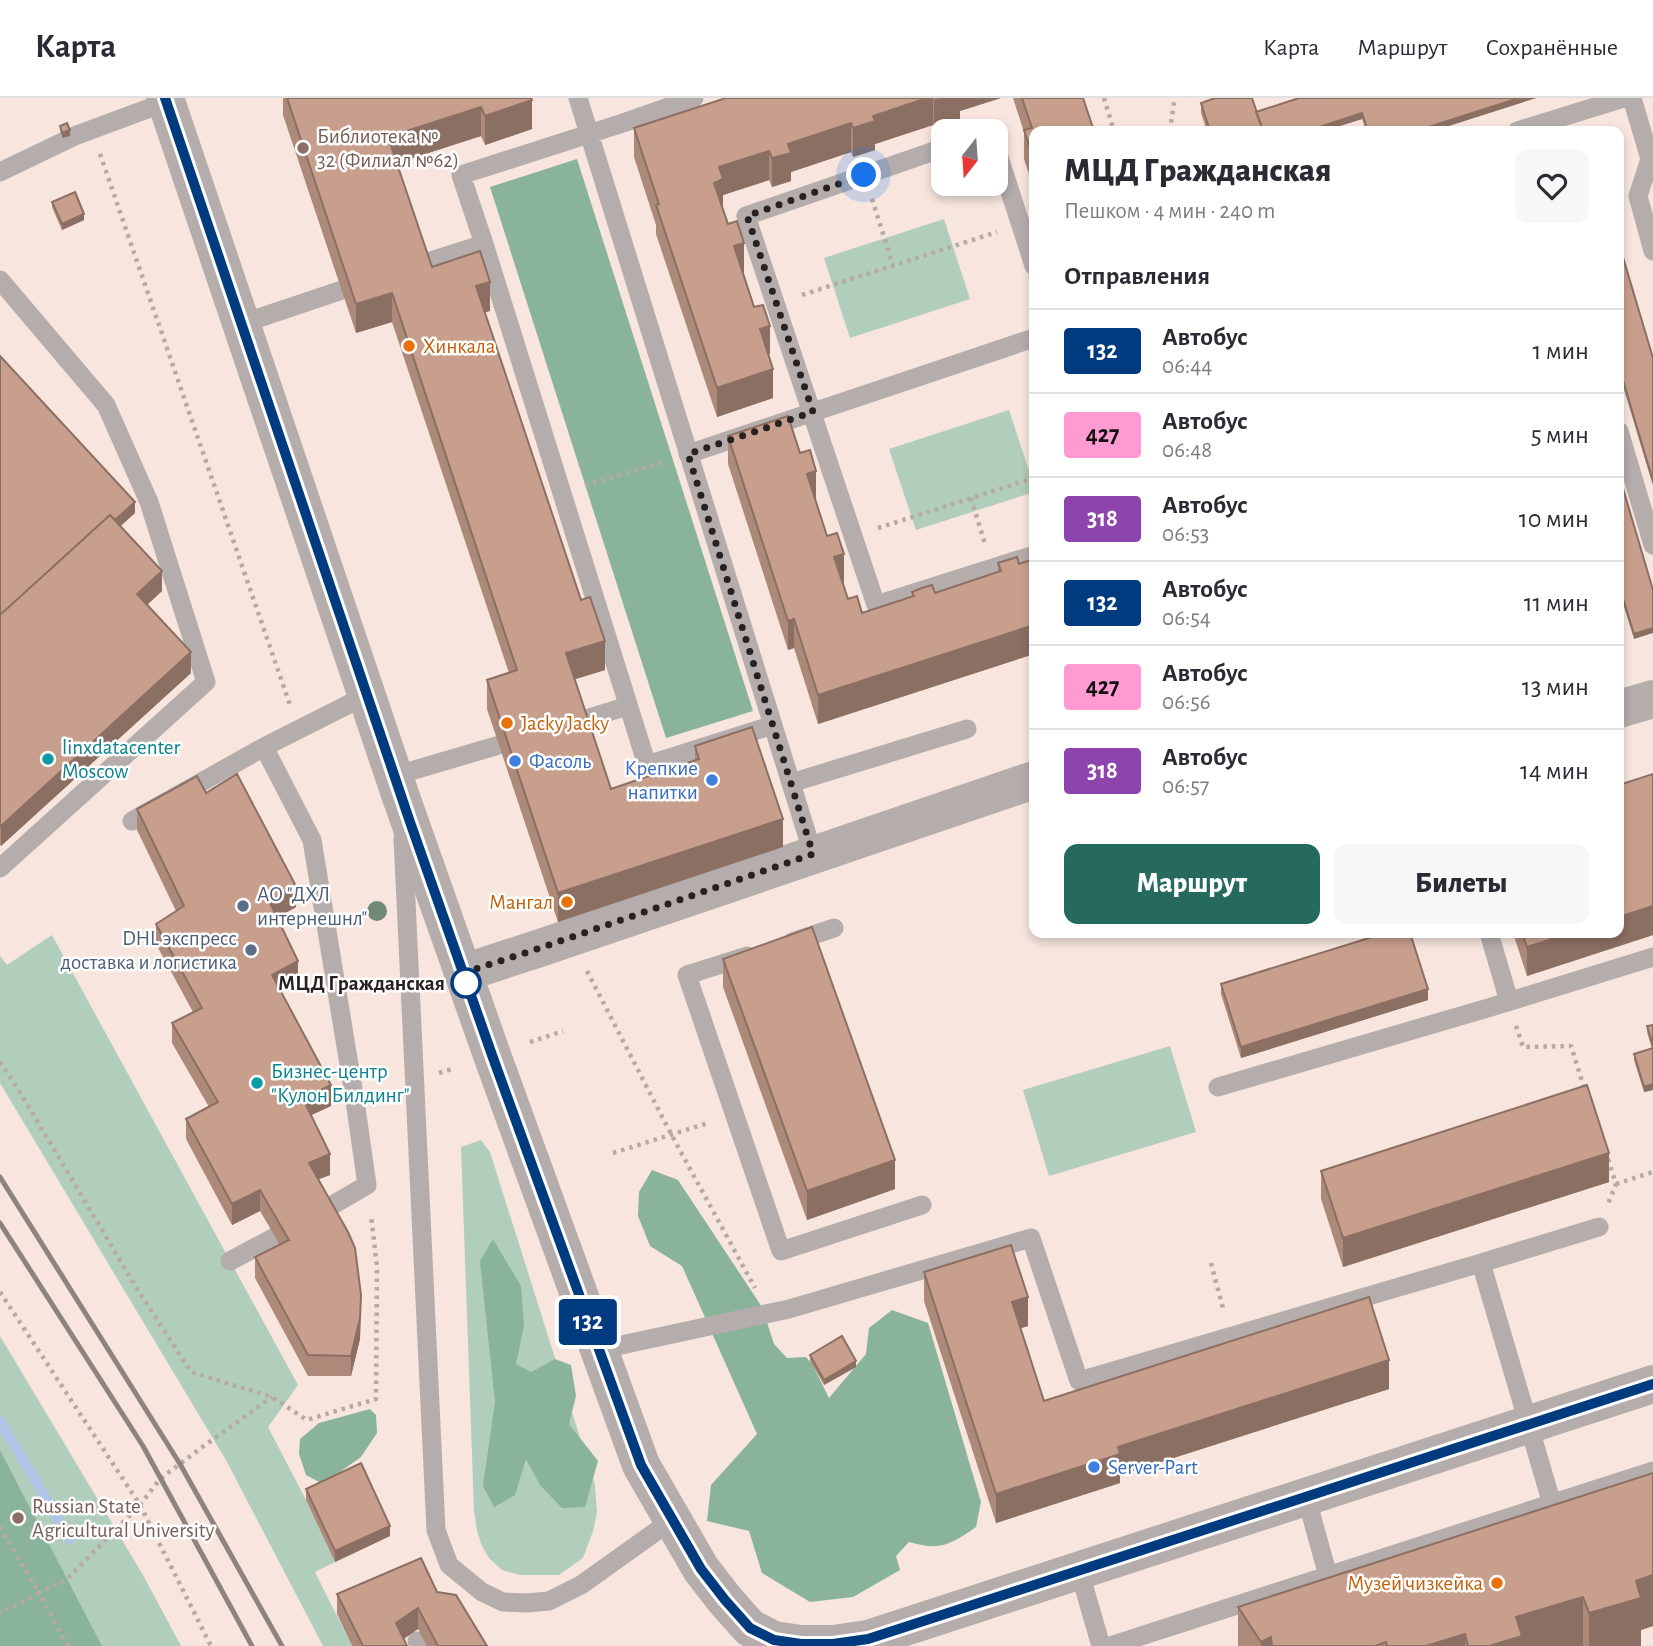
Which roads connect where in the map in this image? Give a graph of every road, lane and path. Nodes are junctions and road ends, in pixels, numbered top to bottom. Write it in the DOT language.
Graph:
graph roads {
  1 [pos="578,98"];
  2 [pos="694,98"];
  3 [pos="1104,98"];
  4 [pos="1173,98"];
  5 [pos="1624,98"];
  6 [pos="1632,98"];
  7 [pos="170,99"];
  8 [pos="1112,126"];
  9 [pos="1171,126"];
  10 [pos="1546,126"];
  11 [pos="92,130"];
  12 [pos="589,134"];
  13 [pos="931,152"];
  14 [pos="0,172"];
  15 [pos="864,175"];
  16 [pos="1008,184"];
  17 [pos="1021,224"];
  18 [pos="484,244"];
  19 [pos="1029,250"];
  20 [pos="1653,251"];
  21 [pos="421,264"];
  22 [pos="893,265"];
  23 [pos="0,280"];
  24 [pos="342,290"];
  25 [pos="776,303"];
  26 [pos="241,324"];
  27 [pos="1029,340"];
  28 [pos="813,412"];
  29 [pos="1624,448"];
  30 [pos="688,454"];
  31 [pos="1029,480"];
  32 [pos="562,492"];
  33 [pos="971,498"];
  34 [pos="853,535"];
  35 [pos="1653,545"];
  36 [pos="1029,557"];
  37 [pos="992,568"];
  38 [pos="367,695"];
  39 [pos="1653,699"];
  40 [pos="628,706"];
  41 [pos="1624,708"];
  42 [pos="579,721"];
  43 [pos="773,724"];
  44 [pos="967,729"];
  45 [pos="298,730"];
  46 [pos="499,745"];
  47 [pos="264,747"];
  48 [pos="1029,782"];
  49 [pos="791,783"];
  50 [pos="398,787"];
  51 [pos="132,821"];
  52 [pos="813,854"];
  53 [pos="0,868"];
  54 [pos="834,928"];
  55 [pos="1490,938"];
  56 [pos="1653,957"];
  57 [pos="584,966"];
  58 [pos="463,973"];
  59 [pos="1509,1002"];
  60 [pos="563,1031"];
  61 [pos="530,1042"];
  62 [pos="0,1062"];
  63 [pos="1218,1087"];
  64 [pos="1587,1097"];
  65 [pos="697,1126"];
  66 [pos="671,1134"];
  67 [pos="1604,1147"];
  68 [pos="613,1153"];
  69 [pos="1653,1172"];
  70 [pos="1616,1184"];
  71 [pos="367,1185"];
  72 [pos="922,1205"];
  73 [pos="324,1210"];
  74 [pos="1599,1227"];
  75 [pos="275,1237"];
  76 [pos="230,1261"];
  77 [pos="1210,1263"];
  78 [pos="1481,1263"];
  79 [pos="0,1292"];
  80 [pos="769,1313"];
  81 [pos="1231,1337"];
  82 [pos="598,1350"];
  83 [pos="1653,1384"];
  84 [pos="272,1397"];
  85 [pos="1529,1424"];
  86 [pos="1653,1471"];
  87 [pos="1306,1496"];
  88 [pos="1552,1504"];
  89 [pos="139,1505"];
  90 [pos="672,1520"];
  91 [pos="0,1527"];
  92 [pos="1079,1570"];
  93 [pos="1328,1576"];
  94 [pos="39,1593"];
  95 [pos="0,1613"];
  96 [pos="933,1633"];
  97 [pos="749,1637"];
  98 [pos="869,1642"];
  99 [pos="801,1645"];
  100 [pos="68,1646"];
  101 [pos="211,1646"];
  102 [pos="1101,1646"];
  103 [pos="1110,1646"];
  1 -- 12 [label="lane"];
  2 -- 12 [label="lane"];
  3 -- 8 [label="path"];
  4 -- 9 [label="path"];
  5 -- 10 [label="lane"];
  6 -- 20 [label="lane"];
  7 -- 11 [label="lane"];
  7 -- 26 [label="street"];
  11 -- 14 [label="lane"];
  11 -- 45 [label="path"];
  12 -- 18 [label="lane"];
  12 -- 30 [label="lane"];
  13 -- 15 [label="lane"];
  15 -- 22 [label="path"];
  15 -- 25 [label="lane"];
  16 -- 17 [label="lane"];
  17 -- 19 [label="lane"];
  17 -- 22 [label="path"];
  18 -- 21 [label="lane"];
  18 -- 32 [label="lane"];
  22 -- 25 [label="path"];
  23 -- 53 [label="lane"];
  24 -- 26 [label="lane"];
  25 -- 28 [label="lane"];
  26 -- 38 [label="street"];
  27 -- 28 [label="lane"];
  28 -- 30 [label="lane"];
  28 -- 34 [label="lane"];
  29 -- 35 [label="lane"];
  30 -- 32 [label="path"];
  30 -- 43 [label="lane"];
  31 -- 33 [label="path"];
  32 -- 40 [label="lane"];
  33 -- 34 [label="path"];
  33 -- 37 [label="path"];
  34 -- 37 [label="lane"];
  36 -- 37 [label="lane"];
  38 -- 45 [label="lane"];
  38 -- 50 [label="street"];
  39 -- 41 [label="street"];
  40 -- 42 [label="lane"];
  40 -- 43 [label="lane"];
  43 -- 49 [label="lane"];
  44 -- 49 [label="lane"];
  45 -- 47 [label="lane"];
  46 -- 50 [label="lane"];
  47 -- 51 [label="lane"];
  47 -- 71 [label="lane"];
  48 -- 52 [label="street"];
  49 -- 52 [label="lane"];
  50 -- 58 [label="street"];
  50 -- 90 [label="lane"];
  52 -- 58 [label="street"];
  54 -- 72 [label="lane"];
  55 -- 59 [label="lane"];
  56 -- 59 [label="lane"];
  57 -- 66 [label="path"];
  58 -- 82 [label="street"];
  59 -- 63 [label="lane"];
  59 -- 64 [label="path"];
  60 -- 61 [label="path"];
  62 -- 84 [label="path"];
  65 -- 66 [label="path"];
  66 -- 68 [label="path"];
  66 -- 80 [label="path"];
  67 -- 70 [label="path"];
  69 -- 70 [label="path"];
  70 -- 74 [label="path"];
  71 -- 73 [label="lane"];
  71 -- 84 [label="path"];
  74 -- 78 [label="lane"];
  75 -- 76 [label="lane"];
  77 -- 81 [label="path"];
  78 -- 81 [label="lane"];
  78 -- 85 [label="lane"];
  79 -- 89 [label="path"];
  80 -- 81 [label="lane"];
  80 -- 82 [label="lane"];
  82 -- 90 [label="street"];
  83 -- 85 [label="street"];
  84 -- 89 [label="path"];
  85 -- 87 [label="street"];
  85 -- 88 [label="lane"];
  86 -- 88 [label="lane"];
  87 -- 92 [label="street"];
  87 -- 93 [label="lane"];
  88 -- 93 [label="lane"];
  89 -- 94 [label="path"];
  89 -- 101 [label="path"];
  90 -- 97 [label="street"];
  91 -- 94 [label="path"];
  92 -- 96 [label="street"];
  92 -- 102 [label="lane"];
  93 -- 103 [label="lane"];
  94 -- 95 [label="path"];
  94 -- 100 [label="path"];
  96 -- 98 [label="street"];
  97 -- 99 [label="street"];
  98 -- 99 [label="street"];
}
